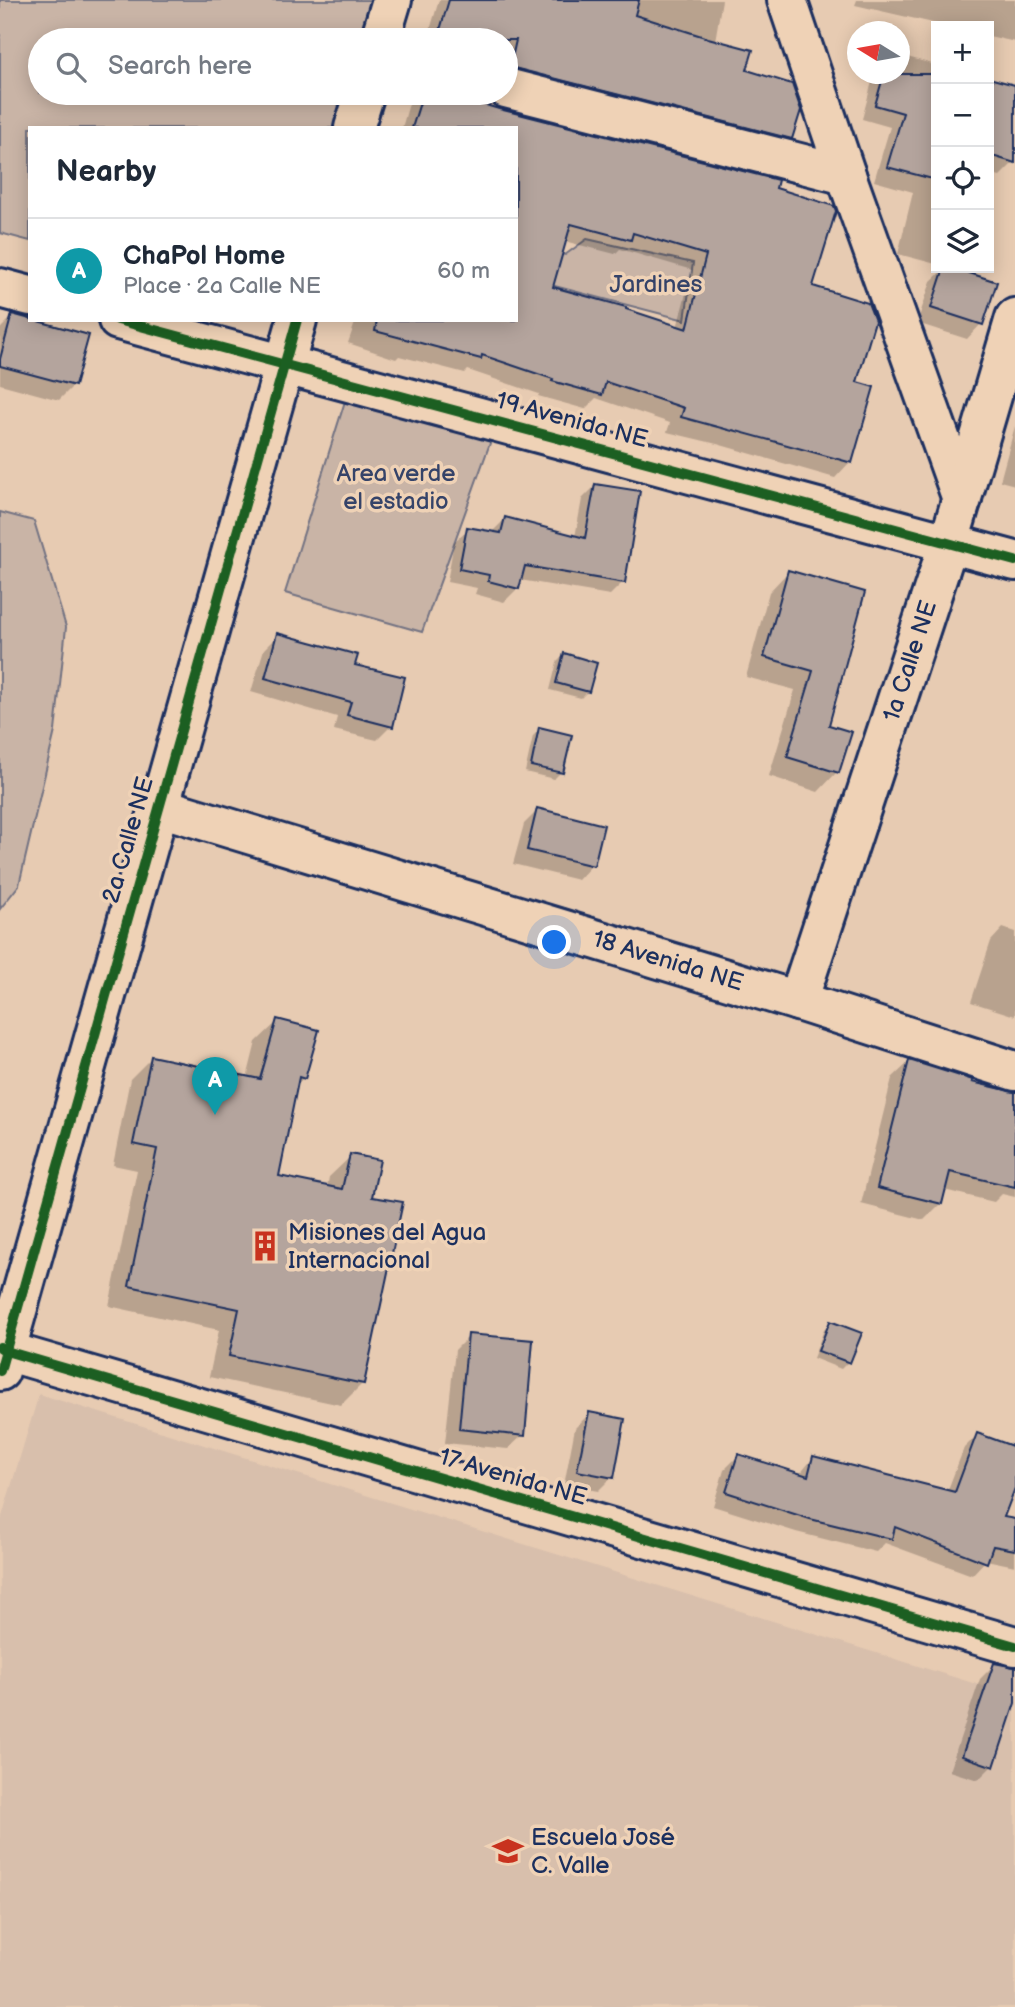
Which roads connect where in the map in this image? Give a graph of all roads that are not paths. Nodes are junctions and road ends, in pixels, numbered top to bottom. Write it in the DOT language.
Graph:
graph roads {
  1 [pos="392,0"];
  2 [pos="788,0"];
  3 [pos="384,28"];
  4 [pos="518,91"];
  5 [pos="361,105"];
  6 [pos="355,126"];
  7 [pos="846,174"];
  8 [pos="0,288"];
  9 [pos="28,295"];
  10 [pos="1015,318"];
  11 [pos="125,322"];
  12 [pos="296,322"];
  13 [pos="284,365"];
  14 [pos="962,499"];
  15 [pos="949,542"];
  16 [pos="1015,561"];
  17 [pos="160,807"];
  18 [pos="798,1001"];
  19 [pos="1015,1071"];
  20 [pos="2,1356"];
  21 [pos="1015,1646"];
  1 -- 3 [label="street"];
  2 -- 7 [label="street"];
  4 -- 7 [label="street"];
  5 -- 6 [label="street"];
  7 -- 14 [label="street"];
  8 -- 9 [label="street"];
  10 -- 14 [label="street, 1a Calle NE"];
  11 -- 13 [label="street, 19 Avenida NE"];
  12 -- 13 [label="street, 2a Calle NE"];
  13 -- 15 [label="street, 19 Avenida NE"];
  13 -- 17 [label="street, 2a Calle NE"];
  14 -- 15 [label="street, 1a Calle NE"];
  15 -- 16 [label="street, 19 Avenida NE"];
  15 -- 18 [label="street, 1a Calle NE"];
  17 -- 18 [label="street, 18 Avenida NE"];
  17 -- 20 [label="street, 2a Calle NE"];
  18 -- 19 [label="street, 18 Avenida NE"];
  20 -- 21 [label="street, 17 Avenida NE"];
}
